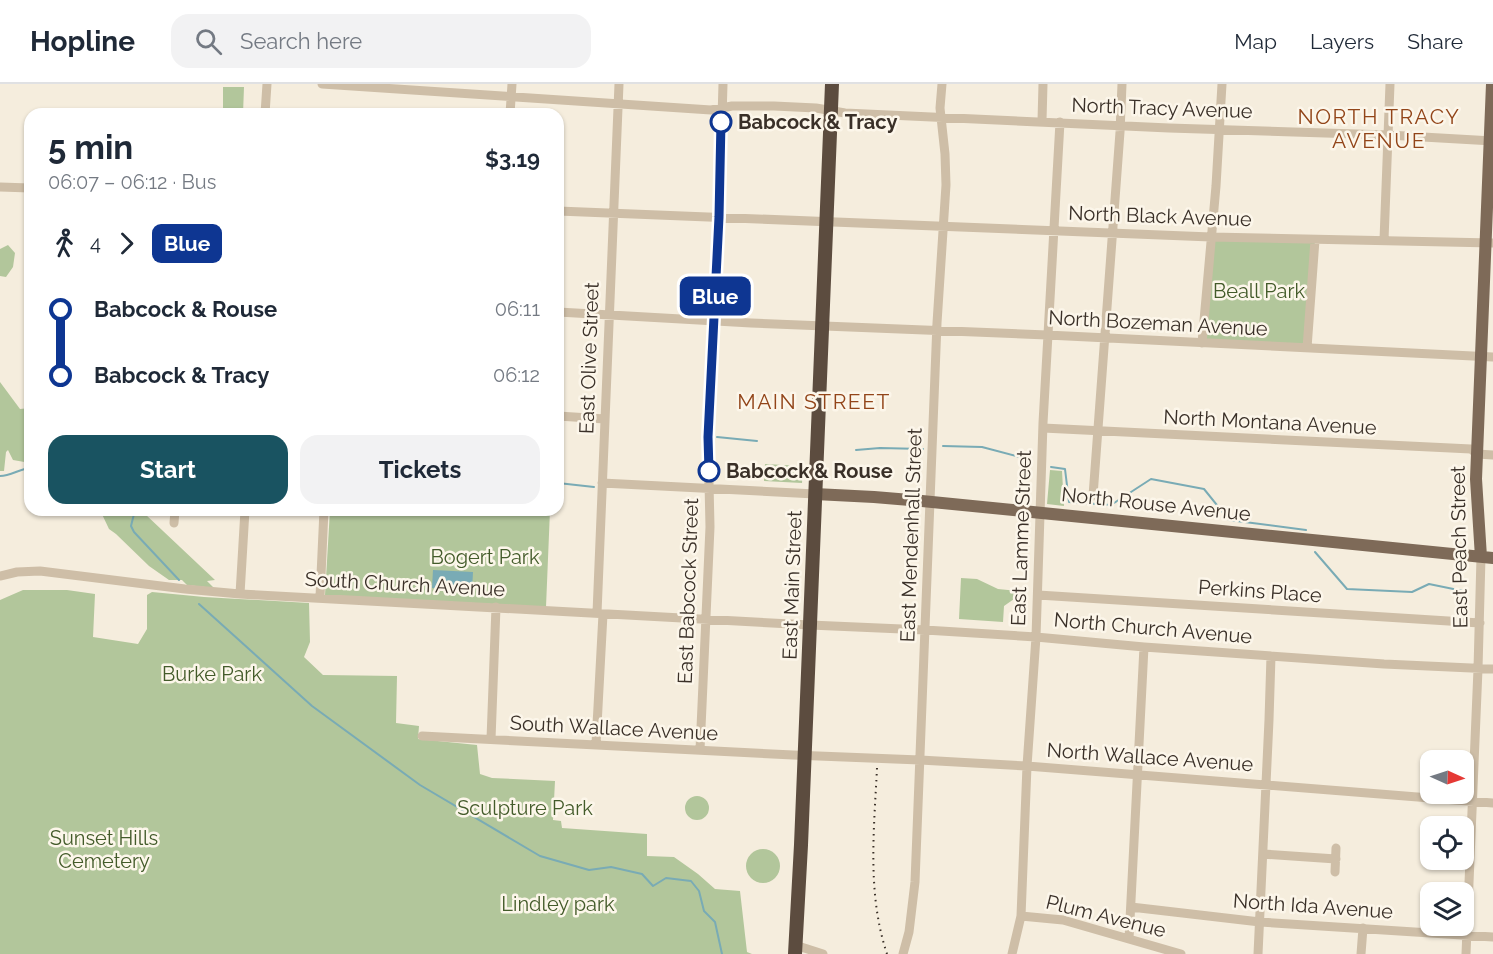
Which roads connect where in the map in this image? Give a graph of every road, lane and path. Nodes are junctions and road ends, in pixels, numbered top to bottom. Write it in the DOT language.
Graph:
graph roads {
  1 [pos="267,84"];
  2 [pos="322,84"];
  3 [pos="512,84"];
  4 [pos="619,84"];
  5 [pos="723,84"];
  6 [pos="832,84"];
  7 [pos="942,84"];
  8 [pos="1043,84"];
  9 [pos="1122,84"];
  10 [pos="1222,84"];
  11 [pos="1390,84"];
  12 [pos="1492,84"];
  13 [pos="407,87"];
  14 [pos="511,97"];
  15 [pos="618,105"];
  16 [pos="265,108"];
  17 [pos="510,108"];
  18 [pos="722,108"];
  19 [pos="831,110"];
  20 [pos="942,117"];
  21 [pos="1042,121"];
  22 [pos="1060,122"];
  23 [pos="1120,125"];
  24 [pos="1220,128"];
  25 [pos="1388,135"];
  26 [pos="1491,140"];
  27 [pos="0,187"];
  28 [pos="24,188"];
  29 [pos="564,211"];
  30 [pos="614,213"];
  31 [pos="719,217"];
  32 [pos="826,222"];
  33 [pos="943,226"];
  34 [pos="1053,230"];
  35 [pos="1112,233"];
  36 [pos="1211,237"];
  37 [pos="1315,240"];
  38 [pos="1384,240"];
  39 [pos="1490,243"];
  40 [pos="564,312"];
  41 [pos="609,315"];
  42 [pos="714,321"];
  43 [pos="822,326"];
  44 [pos="937,331"];
  45 [pos="1047,335"];
  46 [pos="1105,338"];
  47 [pos="1202,343"];
  48 [pos="1307,348"];
  49 [pos="1487,357"];
  50 [pos="564,417"];
  51 [pos="605,420"];
  52 [pos="1043,428"];
  53 [pos="1098,431"];
  54 [pos="1477,454"];
  55 [pos="1493,455"];
  56 [pos="602,483"];
  57 [pos="709,488"];
  58 [pos="815,494"];
  59 [pos="1093,496"];
  60 [pos="931,502"];
  61 [pos="1040,512"];
  62 [pos="175,516"];
  63 [pos="245,516"];
  64 [pos="324,516"];
  65 [pos="174,523"];
  66 [pos="1487,557"];
  67 [pos="0,576"];
  68 [pos="240,594"];
  69 [pos="1038,595"];
  70 [pos="320,597"];
  71 [pos="496,608"];
  72 [pos="600,614"];
  73 [pos="706,619"];
  74 [pos="1480,623"];
  75 [pos="810,625"];
  76 [pos="925,630"];
  77 [pos="1036,637"];
  78 [pos="1144,647"];
  79 [pos="1271,656"];
  80 [pos="1478,669"];
  81 [pos="1493,669"];
  82 [pos="422,736"];
  83 [pos="491,739"];
  84 [pos="596,744"];
  85 [pos="700,750"];
  86 [pos="804,756"];
  87 [pos="920,760"];
  88 [pos="1027,766"];
  89 [pos="1137,775"];
  90 [pos="1474,775"];
  91 [pos="1266,784"];
  92 [pos="1420,797"];
  93 [pos="1474,801"];
  94 [pos="1493,803"];
  95 [pos="1473,804"];
  96 [pos="1336,848"];
  97 [pos="1263,854"];
  98 [pos="1336,859"];
  99 [pos="1335,872"];
  100 [pos="1469,882"];
  101 [pos="1131,907"];
  102 [pos="1021,916"];
  103 [pos="1260,922"];
  104 [pos="1363,928"];
  105 [pos="1420,932"];
  106 [pos="1467,936"];
  107 [pos="1474,936"];
  108 [pos="1493,937"];
  109 [pos="1129,939"];
  110 [pos="795,949"];
  111 [pos="1155,950"];
  112 [pos="823,954"];
  113 [pos="903,954"];
  114 [pos="1012,954"];
  115 [pos="1181,954"];
  116 [pos="1258,954"];
  117 [pos="1361,954"];
  118 [pos="1466,954"];
  1 -- 16 [label="street"];
  2 -- 13 [label="street, North Tracy Avenue"];
  3 -- 14 [label="street"];
  4 -- 15 [label="street, East Olive Street"];
  5 -- 18 [label="street, East Babcock Street"];
  6 -- 19 [label="highway, East Main Street"];
  7 -- 20 [label="street, East Mendenhall Street"];
  8 -- 21 [label="street"];
  9 -- 23 [label="street"];
  10 -- 24 [label="street"];
  11 -- 25 [label="street"];
  12 -- 26 [label="main road, East Peach Street"];
  13 -- 14 [label="street, North Tracy Avenue"];
  14 -- 15 [label="street, North Tracy Avenue"];
  14 -- 17 [label="street"];
  15 -- 18 [label="street, North Tracy Avenue"];
  15 -- 30 [label="street, East Olive Street"];
  18 -- 19 [label="street, North Tracy Avenue"];
  18 -- 31 [label="street, East Babcock Street"];
  19 -- 20 [label="street, North Tracy Avenue"];
  19 -- 32 [label="highway, East Main Street"];
  20 -- 21 [label="street, North Tracy Avenue"];
  20 -- 33 [label="street, East Mendenhall Street"];
  21 -- 22 [label="street, North Tracy Avenue"];
  22 -- 23 [label="street, North Tracy Avenue"];
  22 -- 34 [label="street, East Lamme Street"];
  23 -- 24 [label="street, North Tracy Avenue"];
  23 -- 35 [label="street"];
  24 -- 25 [label="street, North Tracy Avenue"];
  24 -- 36 [label="street"];
  25 -- 26 [label="street, North Tracy Avenue"];
  25 -- 38 [label="street"];
  26 -- 39 [label="main road, East Peach Street"];
  27 -- 28 [label="street"];
  29 -- 30 [label="street, North Black Avenue"];
  30 -- 31 [label="street, North Black Avenue"];
  30 -- 41 [label="street, East Olive Street"];
  31 -- 32 [label="street, North Black Avenue"];
  31 -- 42 [label="street, East Babcock Street"];
  32 -- 33 [label="street, North Black Avenue"];
  32 -- 43 [label="highway, East Main Street"];
  33 -- 34 [label="street, North Black Avenue"];
  33 -- 44 [label="street, East Mendenhall Street"];
  34 -- 35 [label="street, North Black Avenue"];
  34 -- 45 [label="street, East Lamme Street"];
  35 -- 36 [label="street, North Black Avenue"];
  35 -- 46 [label="street"];
  36 -- 37 [label="street, North Black Avenue"];
  36 -- 47 [label="street"];
  37 -- 38 [label="street, North Black Avenue"];
  37 -- 48 [label="street"];
  38 -- 39 [label="street, North Black Avenue"];
  39 -- 49 [label="main road, East Peach Street"];
  40 -- 41 [label="street, North Bozeman Avenue"];
  41 -- 42 [label="street, North Bozeman Avenue"];
  41 -- 51 [label="street, East Olive Street"];
  42 -- 43 [label="street, North Bozeman Avenue"];
  42 -- 57 [label="street, East Babcock Street"];
  43 -- 44 [label="street, North Bozeman Avenue"];
  43 -- 58 [label="highway, East Main Street"];
  44 -- 45 [label="street, North Bozeman Avenue"];
  44 -- 60 [label="street, East Mendenhall Street"];
  45 -- 46 [label="street, North Bozeman Avenue"];
  45 -- 52 [label="street, East Lamme Street"];
  46 -- 47 [label="street, North Bozeman Avenue"];
  46 -- 53 [label="street"];
  47 -- 48 [label="street, North Bozeman Avenue"];
  48 -- 49 [label="street, North Bozeman Avenue"];
  49 -- 54 [label="main road, East Peach Street"];
  50 -- 51 [label="street"];
  51 -- 56 [label="street, East Olive Street"];
  52 -- 53 [label="street, North Montana Avenue"];
  52 -- 61 [label="street, East Lamme Street"];
  53 -- 54 [label="street, North Montana Avenue"];
  53 -- 59 [label="street"];
  54 -- 55 [label="street, North Montana Avenue"];
  54 -- 66 [label="main road, East Peach Street"];
  56 -- 57 [label="street"];
  56 -- 72 [label="street, East Olive Street"];
  57 -- 58 [label="street"];
  57 -- 73 [label="street, East Babcock Street"];
  58 -- 60 [label="main road, North Rouse Avenue"];
  58 -- 75 [label="highway, East Main Street"];
  60 -- 61 [label="main road, North Rouse Avenue"];
  60 -- 76 [label="street, East Mendenhall Street"];
  61 -- 66 [label="main road, North Rouse Avenue"];
  61 -- 69 [label="street, East Lamme Street"];
  62 -- 65 [label="street"];
  63 -- 68 [label="street"];
  64 -- 70 [label="street"];
  66 -- 74 [label="street, East Peach Street"];
  67 -- 68 [label="street, South Church Avenue"];
  68 -- 70 [label="street, South Church Avenue"];
  69 -- 74 [label="street, Perkins Place"];
  69 -- 77 [label="street, East Lamme Street"];
  70 -- 71 [label="street, South Church Avenue"];
  71 -- 72 [label="street, South Church Avenue"];
  71 -- 83 [label="street"];
  72 -- 73 [label="street, South Church Avenue"];
  72 -- 84 [label="street, East Olive Street"];
  73 -- 75 [label="street, South Church Avenue"];
  73 -- 85 [label="street, East Babcock Street"];
  74 -- 80 [label="street, East Peach Street"];
  75 -- 76 [label="street, North Church Avenue"];
  75 -- 86 [label="highway, East Main Street"];
  76 -- 77 [label="street, North Church Avenue"];
  76 -- 87 [label="street, East Mendenhall Street"];
  77 -- 78 [label="street, North Church Avenue"];
  77 -- 88 [label="street, East Lamme Street"];
  78 -- 79 [label="street, North Church Avenue"];
  78 -- 89 [label="street"];
  79 -- 80 [label="street, North Church Avenue"];
  79 -- 91 [label="street"];
  80 -- 81 [label="street, North Church Avenue"];
  80 -- 90 [label="street, East Peach Street"];
  82 -- 83 [label="street, South Wallace Avenue"];
  83 -- 84 [label="street, South Wallace Avenue"];
  84 -- 85 [label="street, South Wallace Avenue"];
  85 -- 86 [label="street, South Wallace Avenue"];
  86 -- 87 [label="street, North Wallace Avenue"];
  86 -- 110 [label="highway, East Main Street"];
  87 -- 88 [label="street, North Wallace Avenue"];
  87 -- 113 [label="street, East Mendenhall Street"];
  88 -- 89 [label="street, North Wallace Avenue"];
  88 -- 102 [label="street, East Lamme Street"];
  89 -- 91 [label="street, North Wallace Avenue"];
  89 -- 101 [label="street"];
  91 -- 92 [label="street, North Wallace Avenue"];
  91 -- 97 [label="street"];
  93 -- 94 [label="street, North Wallace Avenue"];
  95 -- 100 [label="street, East Peach Street"];
  96 -- 98 [label="street"];
  97 -- 98 [label="street"];
  97 -- 103 [label="street"];
  98 -- 99 [label="street"];
  101 -- 103 [label="street, North Ida Avenue"];
  101 -- 109 [label="street"];
  102 -- 109 [label="street, Plum Avenue"];
  102 -- 114 [label="street, East Lamme Street"];
  103 -- 104 [label="street, North Ida Avenue"];
  103 -- 116 [label="street"];
  104 -- 105 [label="street, North Ida Avenue"];
  104 -- 117 [label="street"];
  106 -- 118 [label="street, East Peach Street"];
  107 -- 108 [label="street, North Ida Avenue"];
  109 -- 111 [label="street, Plum Avenue"];
  110 -- 112 [label="street"];
  111 -- 115 [label="street, Plum Avenue"];
}
